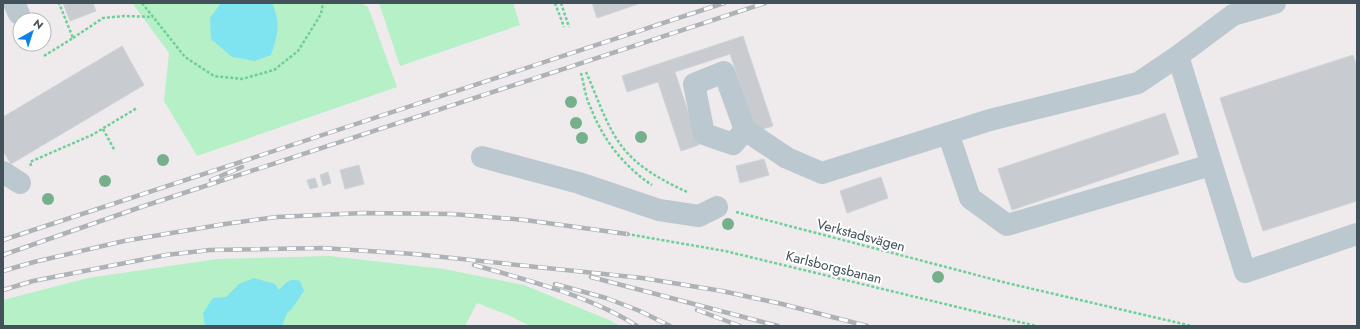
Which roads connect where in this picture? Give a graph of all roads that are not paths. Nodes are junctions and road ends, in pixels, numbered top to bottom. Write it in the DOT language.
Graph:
graph roads {
  1 [pos="1275,3"];
  2 [pos="1178,56"];
  3 [pos="745,130"];
  4 [pos="948,133"];
  5 [pos="482,157"];
  6 [pos="1212,165"];
  7 [pos="717,207"];
  8 [pos="1357,234"];
  1 -- 2 [label="lane"];
  2 -- 4 [label="lane"];
  2 -- 6 [label="lane"];
  3 -- 4 [label="lane"];
  4 -- 6 [label="lane"];
  5 -- 7 [label="lane"];
  6 -- 8 [label="lane"];
}
